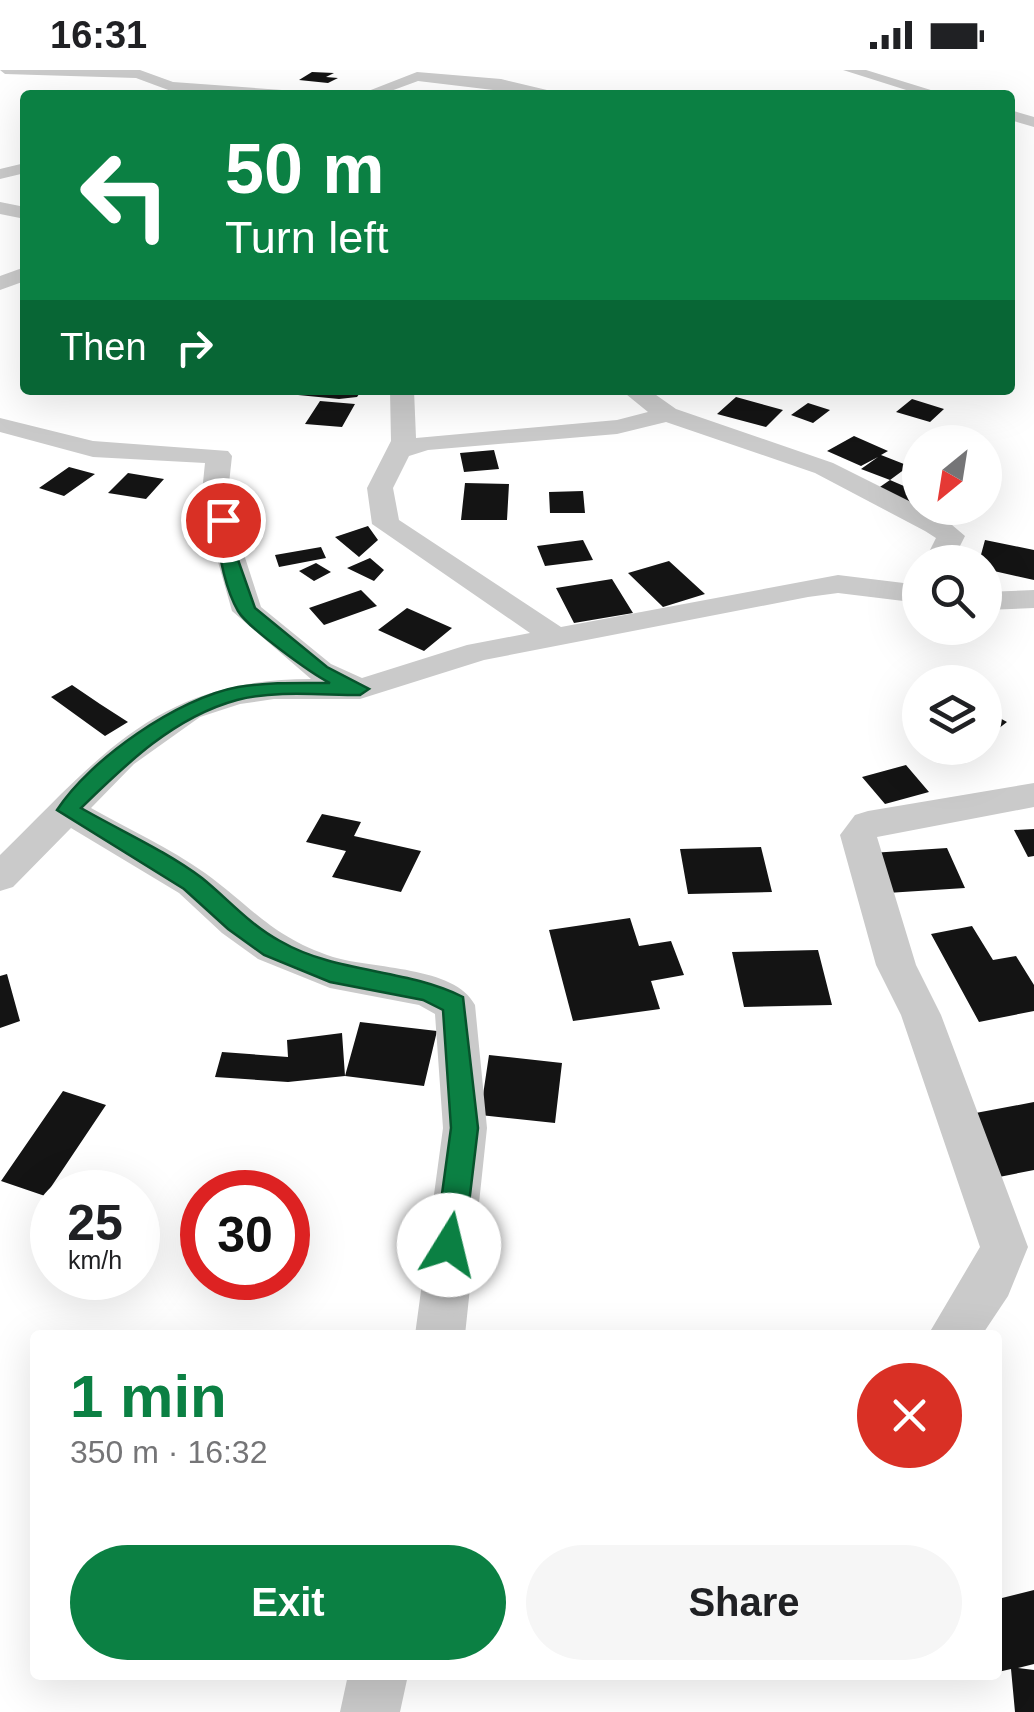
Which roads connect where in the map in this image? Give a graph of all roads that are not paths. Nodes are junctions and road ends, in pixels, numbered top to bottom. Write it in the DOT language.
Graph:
graph roads {
  1 [pos="5,70"];
  2 [pos="174,70"];
  3 [pos="850,70"];
  4 [pos="383,72"];
  5 [pos="138,74"];
  6 [pos="405,78"];
  7 [pos="220,90"];
  8 [pos="377,90"];
  9 [pos="531,90"];
  10 [pos="920,90"];
  11 [pos="402,395"];
  12 [pos="641,395"];
  13 [pos="668,414"];
  14 [pos="0,424"];
  15 [pos="400,451"];
  16 [pos="946,545"];
  17 [pos="902,592"];
  18 [pos="1034,599"];
  19 [pos="1002,600"];
  20 [pos="558,638"];
  21 [pos="360,689"];
  22 [pos="1034,795"];
  23 [pos="67,810"];
  24 [pos="0,877"];
  25 [pos="441,1330"];
  26 [pos="956,1330"];
  27 [pos="377,1680"];
  28 [pos="370,1712"];
  1 -- 5 [label="street"];
  2 -- 5 [label="street"];
  3 -- 10 [label="street"];
  4 -- 6 [label="street"];
  5 -- 7 [label="street"];
  6 -- 8 [label="street"];
  6 -- 9 [label="street"];
  11 -- 15 [label="street"];
  12 -- 13 [label="street"];
  13 -- 15 [label="street"];
  13 -- 16 [label="street"];
  14 -- 21 [label="street"];
  15 -- 20 [label="street"];
  17 -- 20 [label="street"];
  18 -- 19 [label="street"];
  20 -- 21 [label="street"];
  21 -- 23 [label="street"];
  22 -- 26 [label="street"];
  23 -- 24 [label="street"];
  23 -- 25 [label="street"];
  27 -- 28 [label="street"];
}
